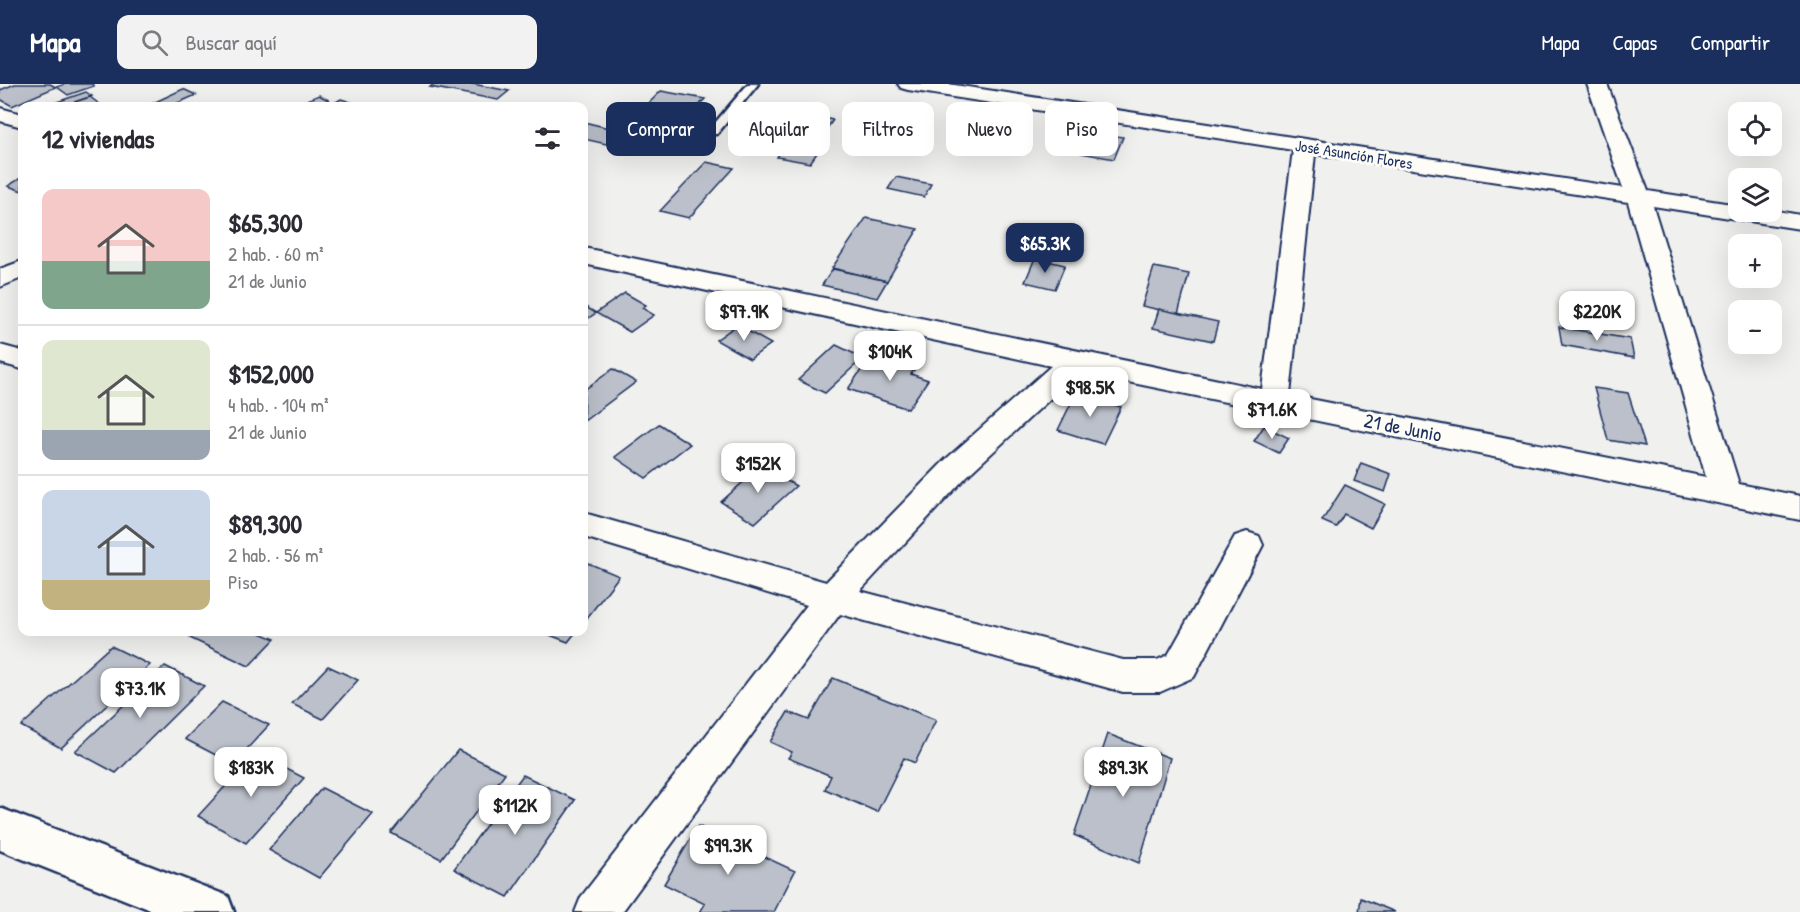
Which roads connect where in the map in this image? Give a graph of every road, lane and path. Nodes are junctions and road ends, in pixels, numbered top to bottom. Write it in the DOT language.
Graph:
graph roads {
  1 [pos="753,84"];
  2 [pos="908,84"];
  3 [pos="1597,84"];
  4 [pos="0,114"];
  5 [pos="18,120"];
  6 [pos="716,128"];
  7 [pos="1305,147"];
  8 [pos="1638,196"];
  9 [pos="1800,222"];
  10 [pos="588,257"];
  11 [pos="18,270"];
  12 [pos="0,279"];
  13 [pos="0,354"];
  14 [pos="18,359"];
  15 [pos="1073,361"];
  16 [pos="1275,401"];
  17 [pos="1726,493"];
  18 [pos="1800,508"];
  19 [pos="588,526"];
  20 [pos="1248,545"];
  21 [pos="832,598"];
  22 [pos="0,829"];
  23 [pos="212,912"];
  24 [pos="596,912"];
  1 -- 6 [label="lane"];
  2 -- 7 [label="street, José Asunción Flores"];
  3 -- 8 [label="street"];
  4 -- 5 [label="street"];
  7 -- 8 [label="street, José Asunción Flores"];
  7 -- 16 [label="street"];
  8 -- 9 [label="street, José Asunción Flores"];
  8 -- 17 [label="street"];
  10 -- 15 [label="street, 21 de Junio"];
  11 -- 12 [label="street"];
  13 -- 14 [label="street"];
  15 -- 16 [label="street, 21 de Junio"];
  15 -- 21 [label="street"];
  16 -- 17 [label="street, 21 de Junio"];
  17 -- 18 [label="street, 21 de Junio"];
  19 -- 21 [label="street"];
  20 -- 21 [label="street"];
  21 -- 24 [label="street"];
  22 -- 23 [label="street"];
}
